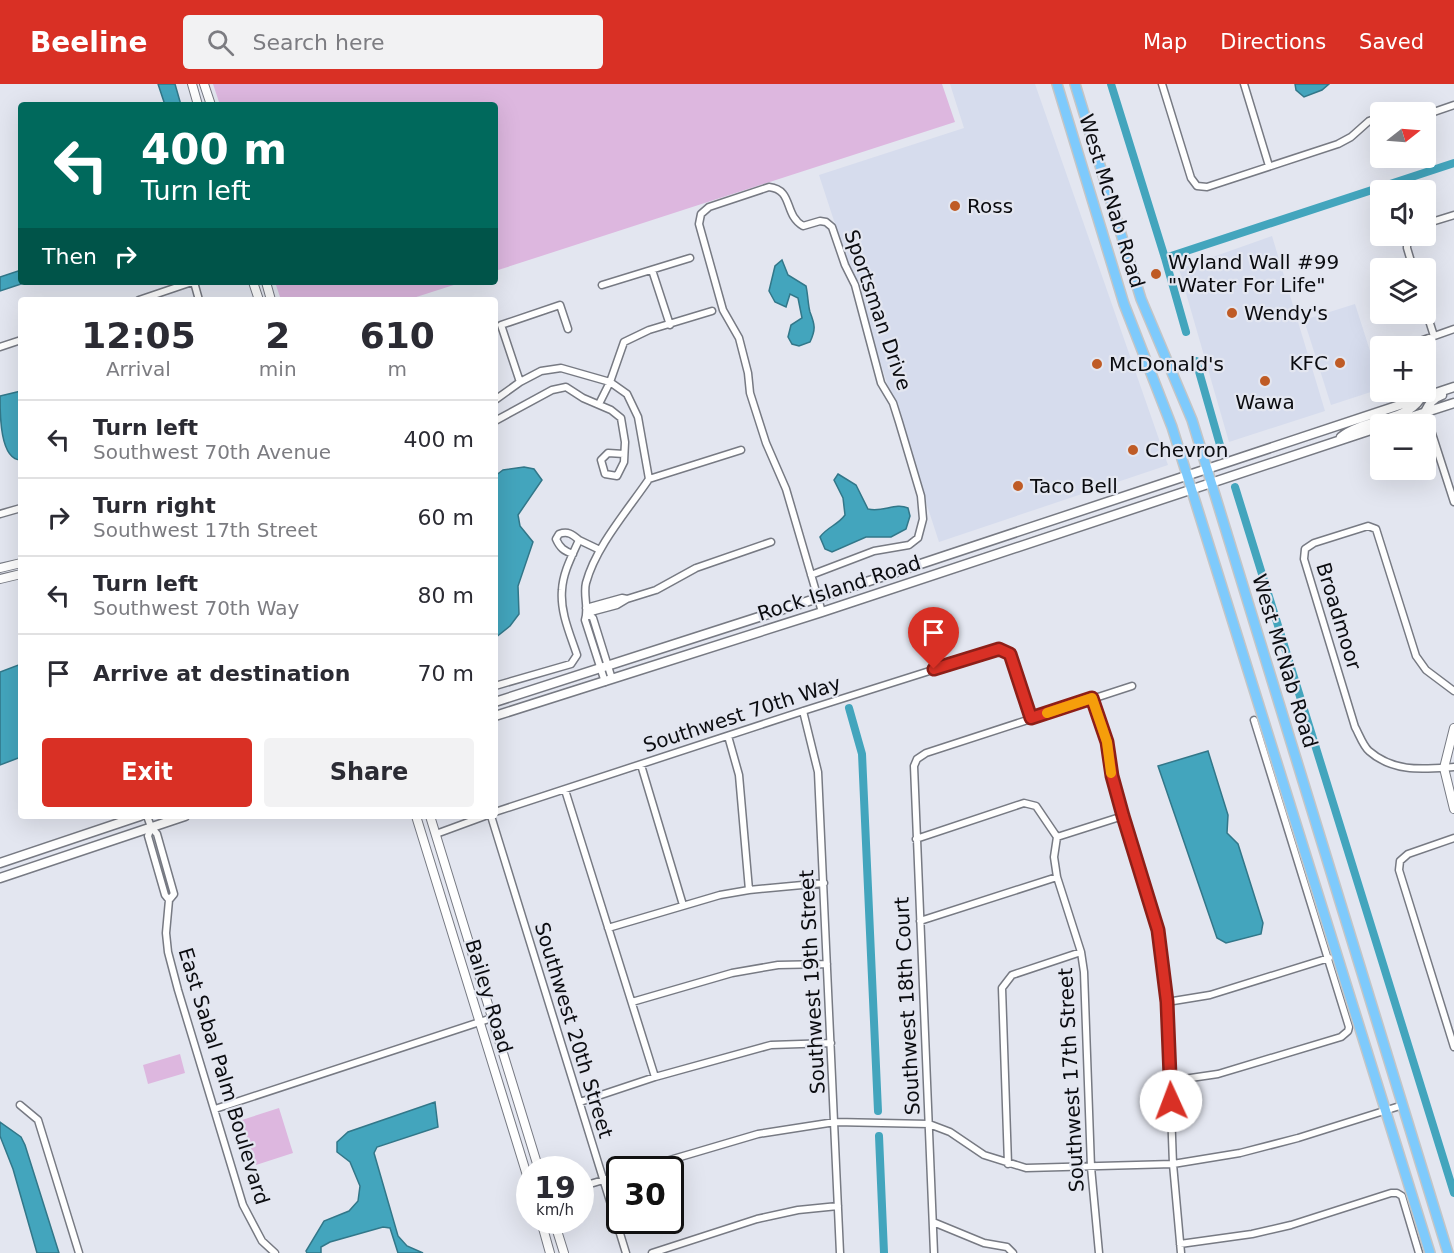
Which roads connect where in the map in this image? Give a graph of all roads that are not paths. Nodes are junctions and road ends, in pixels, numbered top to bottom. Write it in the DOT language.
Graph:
graph roads {
  1 [pos="192,84"];
  2 [pos="204,84"];
  3 [pos="1057,84"];
  4 [pos="1075,84"];
  5 [pos="1162,84"];
  6 [pos="1244,84"];
  7 [pos="197,102"];
  8 [pos="210,102"];
  9 [pos="1454,105"];
  10 [pos="1436,111"];
  11 [pos="1370,120"];
  12 [pos="1269,166"];
  13 [pos="1454,214"];
  14 [pos="1436,220"];
  15 [pos="690,258"];
  16 [pos="652,270"];
  17 [pos="184,285"];
  18 [pos="602,285"];
  19 [pos="148,297"];
  20 [pos="712,311"];
  21 [pos="1430,324"];
  22 [pos="670,325"];
  23 [pos="568,329"];
  24 [pos="1454,329"];
  25 [pos="1434,336"];
  26 [pos="18,341"];
  27 [pos="0,347"];
  28 [pos="520,382"];
  29 [pos="610,382"];
  30 [pos="1454,389"];
  31 [pos="1436,392"];
  32 [pos="498,398"];
  33 [pos="1400,402"];
  34 [pos="1416,402"];
  35 [pos="1454,403"];
  36 [pos="599,404"];
  37 [pos="1425,412"];
  38 [pos="1419,414"];
  39 [pos="498,420"];
  40 [pos="1370,430"];
  41 [pos="1336,441"];
  42 [pos="741,450"];
  43 [pos="624,454"];
  44 [pos="1206,469"];
  45 [pos="1187,475"];
  46 [pos="649,479"];
  47 [pos="1210,482"];
  48 [pos="1192,488"];
  49 [pos="1454,502"];
  50 [pos="18,509"];
  51 [pos="0,514"];
  52 [pos="579,540"];
  53 [pos="771,542"];
  54 [pos="600,550"];
  55 [pos="573,554"];
  56 [pos="18,564"];
  57 [pos="0,568"];
  58 [pos="18,575"];
  59 [pos="811,575"];
  60 [pos="0,579"];
  61 [pos="818,598"];
  62 [pos="587,611"];
  63 [pos="822,612"];
  64 [pos="605,667"];
  65 [pos="609,680"];
  66 [pos="498,685"];
  67 [pos="1132,686"];
  68 [pos="1454,691"];
  69 [pos="1092,698"];
  70 [pos="498,701"];
  71 [pos="803,711"];
  72 [pos="498,715"];
  73 [pos="1031,718"];
  74 [pos="1254,720"];
  75 [pos="1454,728"];
  76 [pos="728,736"];
  77 [pos="641,765"];
  78 [pos="1454,767"];
  79 [pos="1444,768"];
  80 [pos="565,790"];
  81 [pos="1454,809"];
  82 [pos="498,812"];
  83 [pos="1123,816"];
  84 [pos="131,819"];
  85 [pos="148,819"];
  86 [pos="176,819"];
  87 [pos="417,819"];
  88 [pos="431,819"];
  89 [pos="477,819"];
  90 [pos="491,819"];
  91 [pos="151,827"];
  92 [pos="436,834"];
  93 [pos="1057,837"];
  94 [pos="1454,838"];
  95 [pos="916,839"];
  96 [pos="0,863"];
  97 [pos="1057,877"];
  98 [pos="0,878"];
  99 [pos="824,883"];
  100 [pos="749,890"];
  101 [pos="683,905"];
  102 [pos="920,921"];
  103 [pos="608,928"];
  104 [pos="1081,952"];
  105 [pos="1329,958"];
  106 [pos="827,964"];
  107 [pos="632,1002"];
  108 [pos="1167,1002"];
  109 [pos="492,1018"];
  110 [pos="480,1022"];
  111 [pos="831,1042"];
  112 [pos="1454,1047"];
  113 [pos="655,1077"];
  114 [pos="1170,1081"];
  115 [pos="580,1102"];
  116 [pos="20,1105"];
  117 [pos="1403,1106"];
  118 [pos="215,1109"];
  119 [pos="1386,1110"];
  120 [pos="835,1122"];
  121 [pos="929,1124"];
  122 [pos="521,1156"];
  123 [pos="535,1156"];
  124 [pos="683,1156"];
  125 [pos="1008,1164"];
  126 [pos="1173,1164"];
  127 [pos="1091,1167"];
  128 [pos="606,1179"];
  129 [pos="603,1180"];
  130 [pos="594,1183"];
  131 [pos="838,1206"];
  132 [pos="933,1222"];
  133 [pos="545,1234"];
  134 [pos="559,1234"];
  135 [pos="1180,1244"];
  136 [pos="1013,1252"];
  137 [pos="79,1253"];
  138 [pos="274,1253"];
  139 [pos="550,1253"];
  140 [pos="564,1253"];
  141 [pos="626,1253"];
  142 [pos="652,1253"];
  143 [pos="840,1253"];
  144 [pos="934,1253"];
  145 [pos="1099,1253"];
  146 [pos="1181,1253"];
  147 [pos="1419,1253"];
  148 [pos="1430,1253"];
  149 [pos="1448,1253"];
  1 -- 7 [label="street"];
  2 -- 8 [label="street"];
  3 -- 45 [label="main road, West McNab Road"];
  4 -- 44 [label="main road, West McNab Road"];
  5 -- 12 [label="street"];
  6 -- 12 [label="street"];
  9 -- 10 [label="street"];
  11 -- 12 [label="street"];
  13 -- 14 [label="street"];
  15 -- 16 [label="street"];
  16 -- 18 [label="street"];
  16 -- 22 [label="street"];
  17 -- 19 [label="street"];
  20 -- 22 [label="street"];
  21 -- 25 [label="street"];
  22 -- 29 [label="street"];
  23 -- 28 [label="street"];
  24 -- 25 [label="street"];
  26 -- 27 [label="street"];
  28 -- 29 [label="street"];
  28 -- 32 [label="street"];
  29 -- 36 [label="street"];
  29 -- 46 [label="street"];
  30 -- 31 [label="main road"];
  30 -- 37 [label="main road"];
  33 -- 44 [label="main road, Rock Island Road"];
  34 -- 41 [label="main road"];
  35 -- 37 [label="main road"];
  36 -- 39 [label="street"];
  36 -- 43 [label="street"];
  37 -- 38 [label="main road"];
  37 -- 49 [label="street"];
  40 -- 41 [label="main road"];
  41 -- 47 [label="main road, Rock Island Road"];
  42 -- 46 [label="street"];
  43 -- 43 [label="street"];
  44 -- 45 [label="main road, Rock Island Road"];
  44 -- 47 [label="main road, West McNab Road"];
  45 -- 48 [label="main road, West McNab Road"];
  45 -- 61 [label="main road, Rock Island Road"];
  46 -- 54 [label="street"];
  47 -- 48 [label="main road, Rock Island Road"];
  47 -- 117 [label="main road, West McNab Road"];
  48 -- 63 [label="main road, Rock Island Road"];
  48 -- 119 [label="main road, West McNab Road"];
  50 -- 51 [label="street"];
  52 -- 54 [label="street"];
  52 -- 55 [label="street"];
  52 -- 55 [label="street"];
  53 -- 62 [label="street"];
  54 -- 62 [label="street"];
  55 -- 66 [label="street"];
  56 -- 57 [label="street"];
  58 -- 60 [label="street"];
  59 -- 59 [label="street, Sportsman Drive"];
  59 -- 61 [label="street, Sportsman Drive"];
  61 -- 63 [label="street, Sportsman Drive"];
  61 -- 64 [label="main road, Rock Island Road"];
  62 -- 64 [label="street"];
  63 -- 65 [label="main road, Rock Island Road"];
  64 -- 65 [label="street"];
  64 -- 70 [label="main road, Rock Island Road"];
  65 -- 72 [label="main road, Rock Island Road"];
  67 -- 69 [label="street"];
  68 -- 79 [label="street, Broadmoor"];
  69 -- 73 [label="street"];
  69 -- 83 [label="street"];
  71 -- 73 [label="street, Southwest 70th Way"];
  71 -- 76 [label="street, Southwest 70th Way"];
  71 -- 99 [label="street, Southwest 19th Street"];
  73 -- 95 [label="street, Southwest 18th Court"];
  74 -- 105 [label="street"];
  75 -- 79 [label="street"];
  76 -- 77 [label="street, Southwest 70th Way"];
  76 -- 100 [label="street"];
  77 -- 80 [label="street, Southwest 70th Way"];
  77 -- 101 [label="street"];
  78 -- 79 [label="street, Broadmoor"];
  79 -- 81 [label="street"];
  80 -- 82 [label="street, Southwest 70th Way"];
  80 -- 103 [label="street"];
  83 -- 93 [label="street"];
  83 -- 108 [label="street"];
  84 -- 96 [label="main road"];
  85 -- 91 [label="street, East Sabal Palm Boulevard"];
  86 -- 91 [label="main road"];
  87 -- 110 [label="street, Bailey Road"];
  88 -- 92 [label="street, Bailey Road"];
  89 -- 92 [label="street"];
  90 -- 115 [label="street, Southwest 20th Street"];
  91 -- 98 [label="main road"];
  91 -- 118 [label="street, East Sabal Palm Boulevard"];
  92 -- 109 [label="street, Bailey Road"];
  93 -- 95 [label="street"];
  93 -- 97 [label="street, Southwest 17th Street"];
  94 -- 112 [label="street"];
  95 -- 102 [label="street, Southwest 18th Court"];
  97 -- 102 [label="street"];
  97 -- 104 [label="street, Southwest 17th Street"];
  99 -- 100 [label="street"];
  99 -- 106 [label="street, Southwest 19th Street"];
  100 -- 101 [label="street"];
  101 -- 103 [label="street"];
  102 -- 121 [label="street, Southwest 18th Court"];
  103 -- 107 [label="street"];
  104 -- 125 [label="street"];
  104 -- 127 [label="street, Southwest 17th Street"];
  105 -- 108 [label="street"];
  105 -- 114 [label="street"];
  106 -- 107 [label="street"];
  106 -- 111 [label="street, Southwest 19th Street"];
  107 -- 113 [label="street"];
  108 -- 114 [label="street"];
  109 -- 110 [label="street"];
  109 -- 123 [label="street, Bailey Road"];
  110 -- 118 [label="street"];
  110 -- 122 [label="street, Bailey Road"];
  111 -- 113 [label="street"];
  111 -- 120 [label="street, Southwest 19th Street"];
  113 -- 115 [label="street"];
  114 -- 126 [label="street"];
  115 -- 129 [label="street, Southwest 20th Street"];
  116 -- 137 [label="street"];
  117 -- 119 [label="street"];
  117 -- 149 [label="main road, West McNab Road"];
  118 -- 138 [label="street, East Sabal Palm Boulevard"];
  119 -- 126 [label="street"];
  119 -- 148 [label="main road, West McNab Road"];
  120 -- 121 [label="street"];
  120 -- 124 [label="street"];
  120 -- 131 [label="street, Southwest 19th Street"];
  121 -- 125 [label="street"];
  121 -- 132 [label="street, Southwest 18th Court"];
  125 -- 127 [label="street"];
  126 -- 127 [label="street"];
  126 -- 135 [label="street"];
  127 -- 145 [label="street, Southwest 17th Street"];
  128 -- 129 [label="street"];
  129 -- 130 [label="street"];
  129 -- 141 [label="street, Southwest 20th Street"];
  131 -- 142 [label="street"];
  131 -- 143 [label="street, Southwest 19th Street"];
  132 -- 136 [label="street"];
  132 -- 144 [label="street, Southwest 18th Court"];
  133 -- 139 [label="street"];
  134 -- 140 [label="street"];
  135 -- 146 [label="street"];
  135 -- 147 [label="street"];
}
